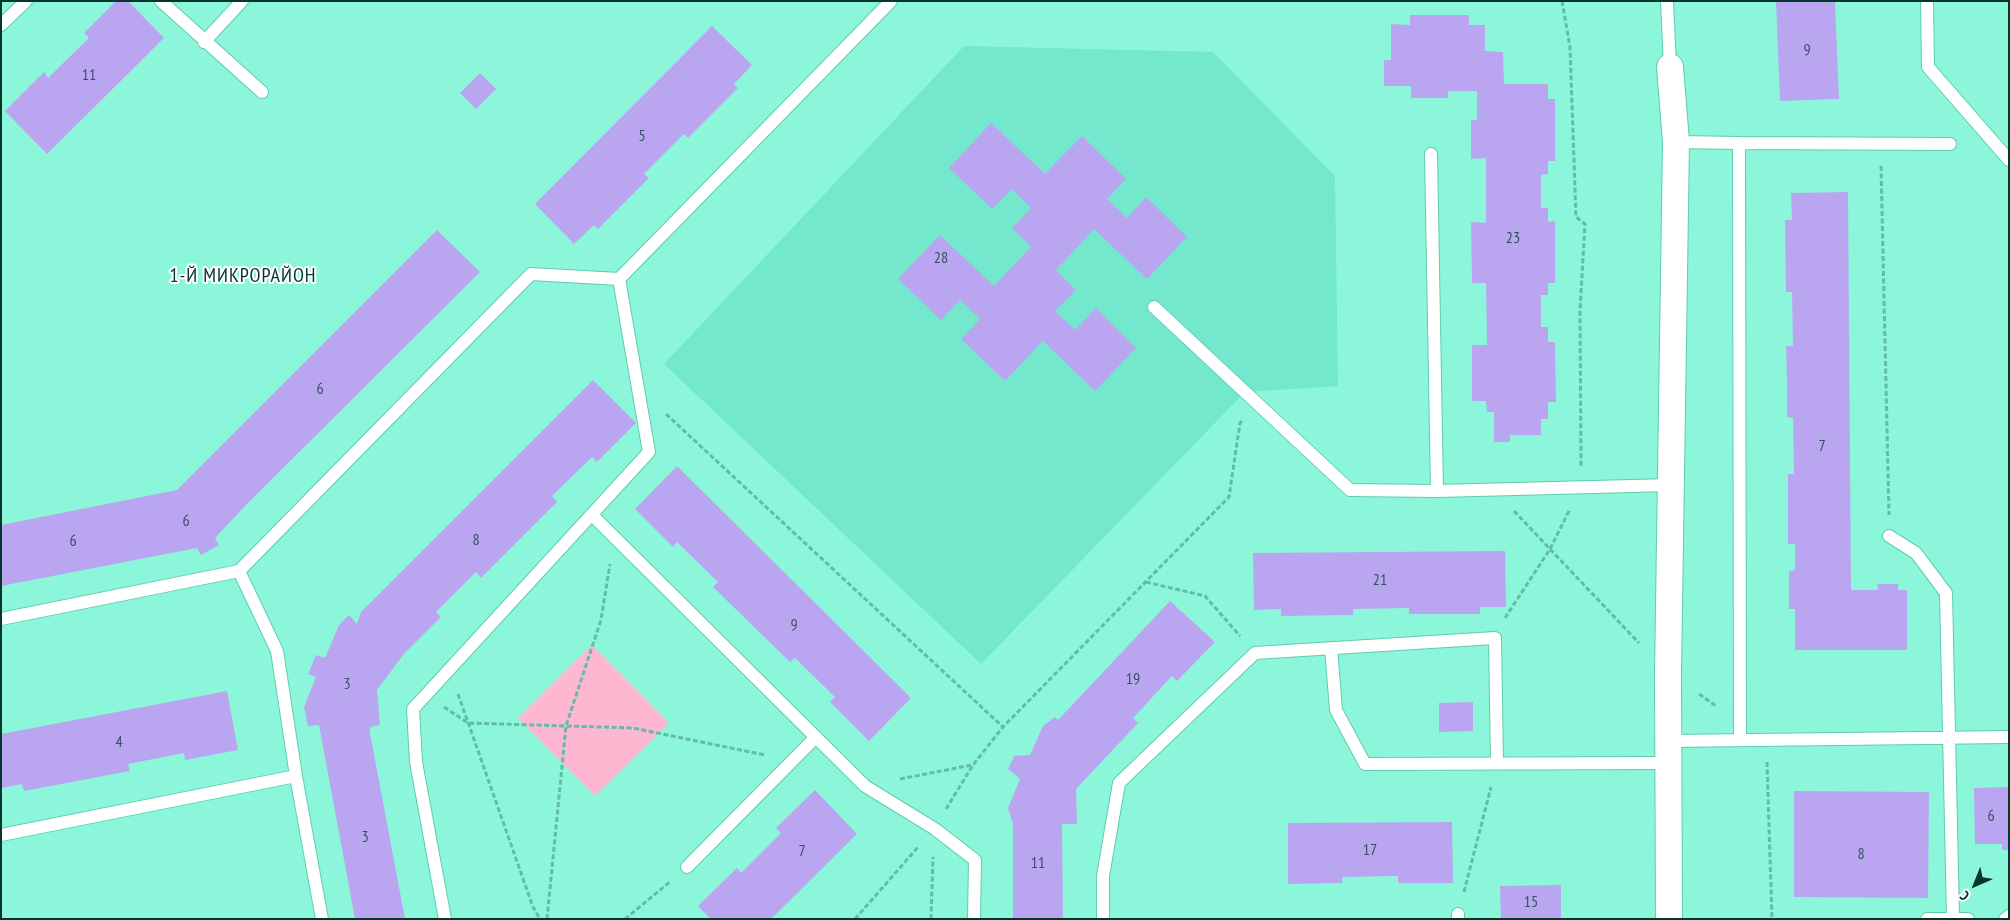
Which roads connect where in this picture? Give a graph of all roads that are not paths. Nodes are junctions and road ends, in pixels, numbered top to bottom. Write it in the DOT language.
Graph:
graph roads {
  1 [pos="26,1"];
  2 [pos="161,1"];
  3 [pos="242,1"];
  4 [pos="891,1"];
  5 [pos="1666,1"];
  6 [pos="1927,1"];
  7 [pos="1,25"];
  8 [pos="204,42"];
  9 [pos="1670,67"];
  10 [pos="262,92"];
  11 [pos="1676,142"];
  12 [pos="1739,143"];
  13 [pos="1950,144"];
  14 [pos="1431,154"];
  15 [pos="2009,160"];
  16 [pos="619,279"];
  17 [pos="1154,307"];
  18 [pos="1671,485"];
  19 [pos="1437,491"];
  20 [pos="592,515"];
  21 [pos="1889,536"];
  22 [pos="239,571"];
  23 [pos="1,619"];
  24 [pos="1331,648"];
  25 [pos="816,737"];
  26 [pos="1950,737"];
  27 [pos="2009,737"];
  28 [pos="1740,740"];
  29 [pos="1668,752"];
  30 [pos="1498,764"];
  31 [pos="296,776"];
  32 [pos="1,835"];
  33 [pos="686,868"];
  34 [pos="2009,916"];
  35 [pos="1953,918"];
  36 [pos="322,919"];
  37 [pos="445,919"];
  38 [pos="974,919"];
  39 [pos="1103,919"];
  40 [pos="1669,919"];
  41 [pos="1927,919"];
  42 [pos="1968,919"];
  43 [pos="2005,919"];
  1 -- 7 [label="lane"];
  2 -- 8 [label="lane"];
  3 -- 8 [label="lane"];
  4 -- 16 [label="lane"];
  5 -- 9 [label="lane"];
  6 -- 15 [label="lane"];
  8 -- 10 [label="lane"];
  9 -- 11 [label="street"];
  11 -- 12 [label="lane"];
  11 -- 18 [label="street"];
  12 -- 13 [label="lane"];
  12 -- 28 [label="lane"];
  14 -- 19 [label="lane"];
  16 -- 20 [label="lane"];
  16 -- 22 [label="lane"];
  17 -- 19 [label="lane"];
  18 -- 19 [label="lane"];
  18 -- 29 [label="street"];
  20 -- 25 [label="lane"];
  20 -- 37 [label="lane"];
  21 -- 26 [label="lane"];
  22 -- 23 [label="lane"];
  22 -- 31 [label="lane"];
  24 -- 30 [label="lane"];
  24 -- 30 [label="lane"];
  24 -- 39 [label="lane"];
  25 -- 33 [label="lane"];
  25 -- 38 [label="lane"];
  26 -- 27 [label="lane"];
  26 -- 28 [label="lane"];
  26 -- 35 [label="lane"];
  28 -- 29 [label="lane"];
  29 -- 30 [label="lane"];
  29 -- 40 [label="street"];
  31 -- 32 [label="lane"];
  31 -- 36 [label="lane"];
  34 -- 43 [label="lane"];
  35 -- 41 [label="lane"];
  35 -- 42 [label="lane"];
}
